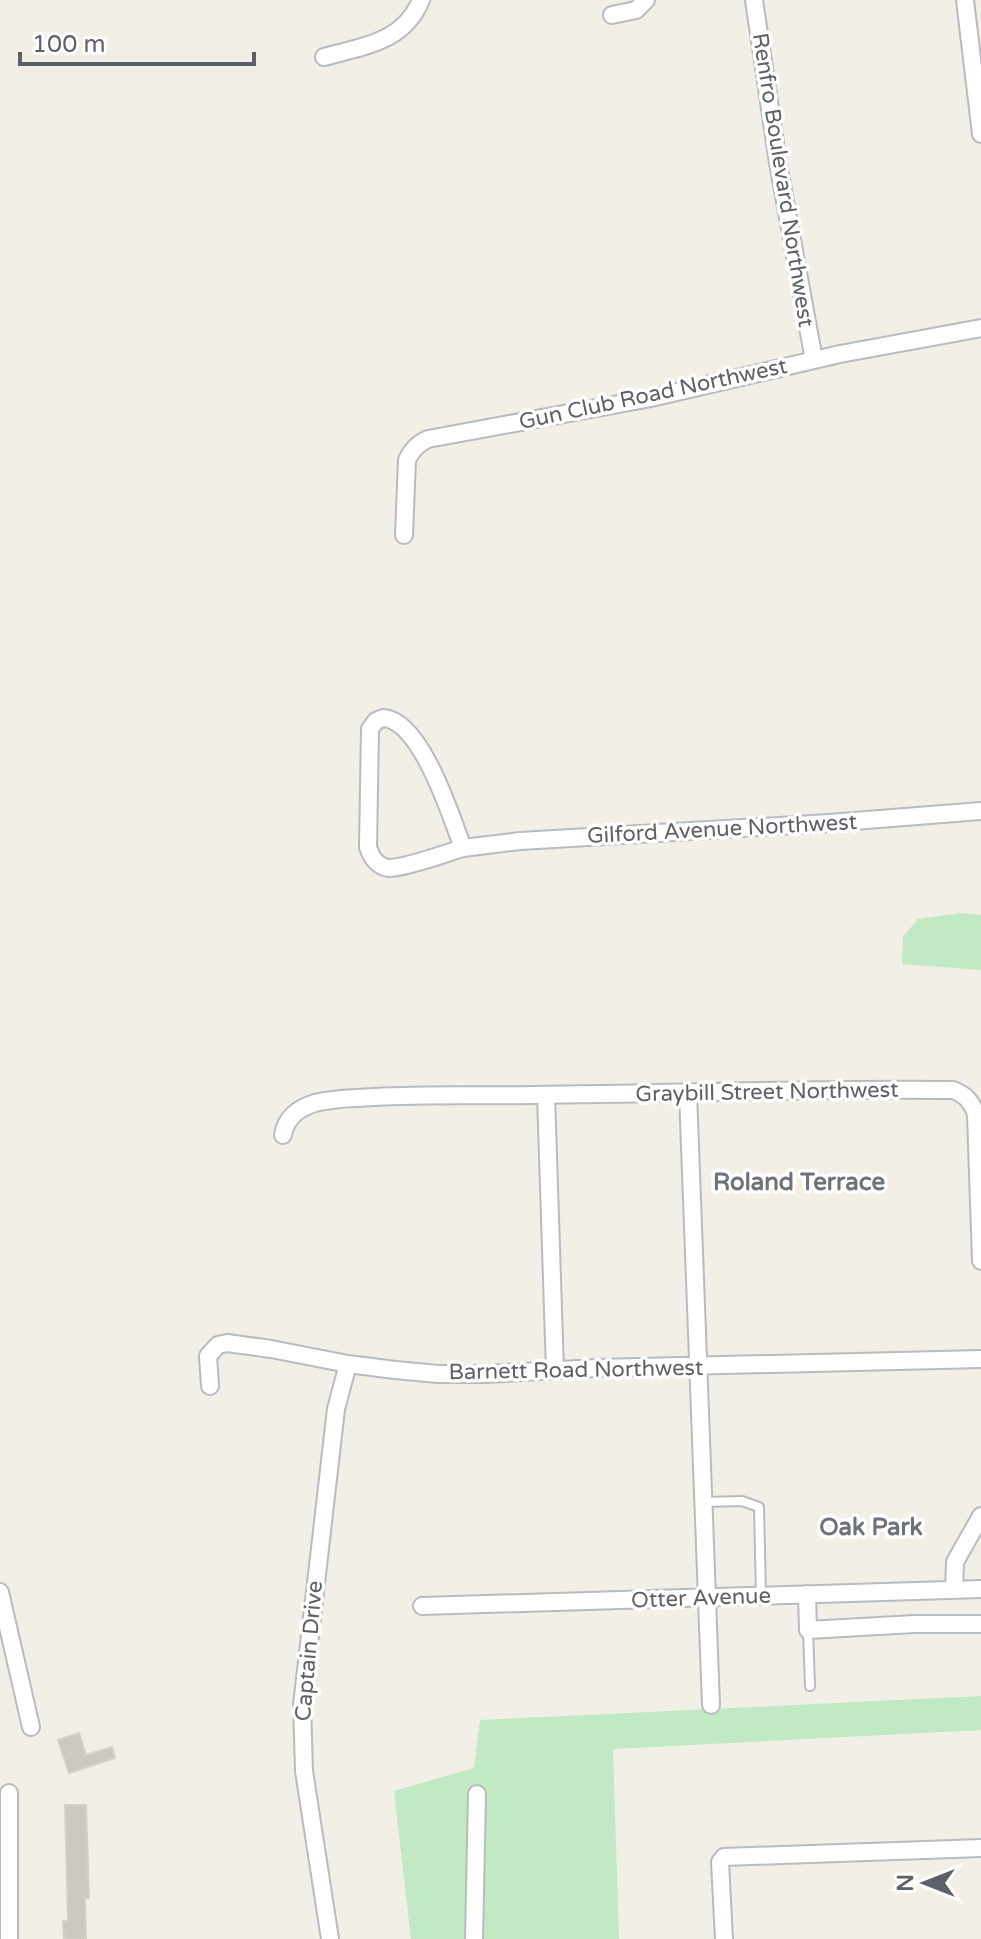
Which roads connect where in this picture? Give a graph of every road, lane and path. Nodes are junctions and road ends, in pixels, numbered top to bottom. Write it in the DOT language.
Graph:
graph roads {
  1 [pos="421,0"];
  2 [pos="646,0"];
  3 [pos="754,0"];
  4 [pos="965,0"];
  5 [pos="612,15"];
  6 [pos="324,57"];
  7 [pos="981,134"];
  8 [pos="981,328"];
  9 [pos="814,360"];
  10 [pos="404,535"];
  11 [pos="981,811"];
  12 [pos="463,848"];
  13 [pos="688,1093"];
  14 [pos="546,1095"];
  15 [pos="283,1135"];
  16 [pos="981,1261"];
  17 [pos="981,1359"];
  18 [pos="348,1364"];
  19 [pos="698,1367"];
  20 [pos="555,1371"];
  21 [pos="210,1386"];
  22 [pos="703,1502"];
  23 [pos="981,1516"];
  24 [pos="981,1589"];
  25 [pos="954,1590"];
  26 [pos="0,1592"];
  27 [pos="807,1594"];
  28 [pos="761,1596"];
  29 [pos="706,1598"];
  30 [pos="422,1606"];
  31 [pos="981,1624"];
  32 [pos="808,1630"];
  33 [pos="810,1686"];
  34 [pos="711,1705"];
  35 [pos="31,1727"];
  36 [pos="9,1793"];
  37 [pos="477,1794"];
  38 [pos="981,1848"];
  39 [pos="9,1939"];
  40 [pos="330,1939"];
  41 [pos="474,1939"];
  42 [pos="724,1939"];
  1 -- 6 [label="street"];
  2 -- 5 [label="street"];
  3 -- 9 [label="street, Renfro Boulevard Northwest"];
  4 -- 7 [label="street"];
  8 -- 9 [label="street, Gun Club Road Northwest"];
  9 -- 10 [label="street, Gun Club Road Northwest"];
  11 -- 12 [label="street, Gilford Avenue Northwest"];
  12 -- 12 [label="street, Gilford Avenue Northwest"];
  13 -- 14 [label="street, Graybill Street Northwest"];
  13 -- 16 [label="street, Graybill Street Northwest"];
  13 -- 19 [label="street"];
  14 -- 15 [label="street, Graybill Street Northwest"];
  14 -- 20 [label="street"];
  17 -- 19 [label="street, Barnett Road Northwest"];
  18 -- 20 [label="street, Barnett Road Northwest"];
  18 -- 21 [label="street, Barnett Road Northwest"];
  18 -- 40 [label="street, Captain Drive"];
  19 -- 20 [label="street, Barnett Road Northwest"];
  19 -- 22 [label="street"];
  22 -- 28 [label="lane"];
  22 -- 29 [label="street"];
  23 -- 25 [label="street"];
  24 -- 25 [label="street, Otter Avenue"];
  25 -- 27 [label="street, Otter Avenue"];
  26 -- 35 [label="street"];
  27 -- 28 [label="street, Otter Avenue"];
  27 -- 32 [label="street"];
  28 -- 29 [label="street, Otter Avenue"];
  29 -- 30 [label="street, Otter Avenue"];
  29 -- 34 [label="street"];
  31 -- 32 [label="street"];
  32 -- 33 [label="lane"];
  36 -- 39 [label="street"];
  37 -- 41 [label="street"];
  38 -- 42 [label="street"];
}
